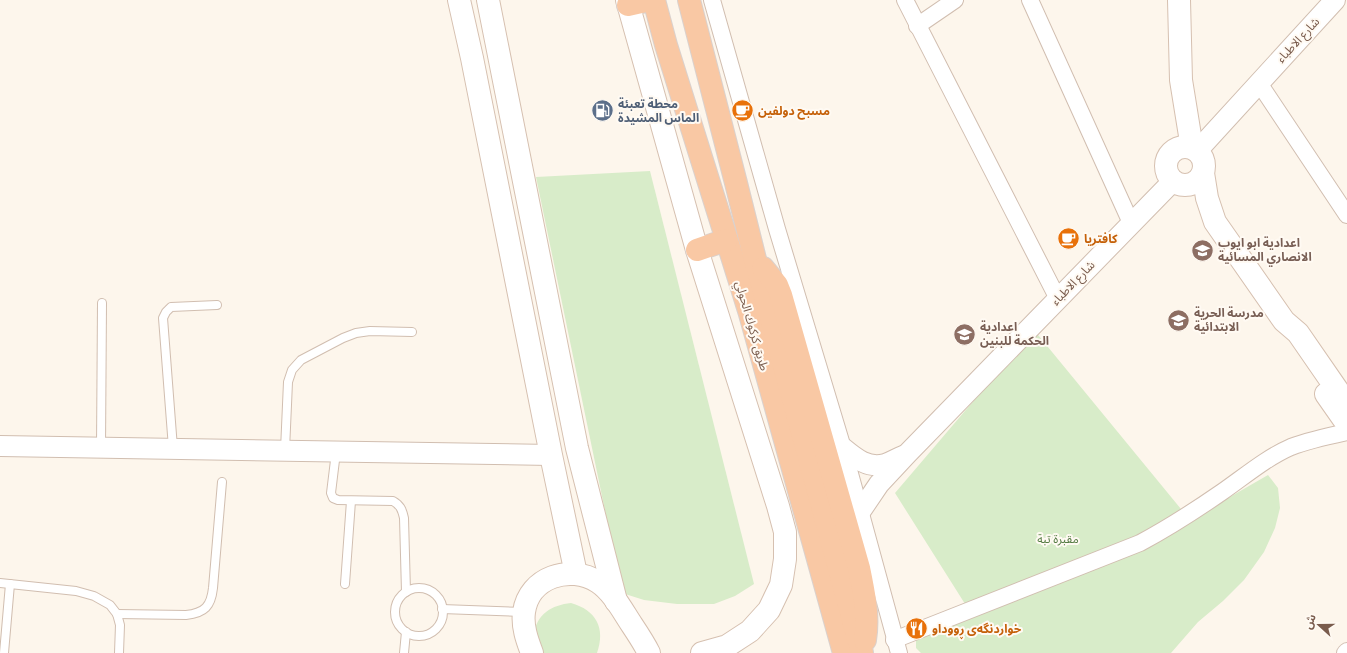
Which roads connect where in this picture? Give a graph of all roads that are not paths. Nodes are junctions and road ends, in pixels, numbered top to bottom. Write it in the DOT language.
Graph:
graph roads {
  1 [pos="459,0"];
  2 [pos="488,0"];
  3 [pos="650,0"];
  4 [pos="654,0"];
  5 [pos="689,0"];
  6 [pos="712,0"];
  7 [pos="905,0"];
  8 [pos="955,0"];
  9 [pos="1030,0"];
  10 [pos="1179,0"];
  11 [pos="1335,0"];
  12 [pos="628,3"];
  13 [pos="917,26"];
  14 [pos="1259,83"];
  15 [pos="1187,151"];
  16 [pos="1203,173"];
  17 [pos="1176,183"];
  18 [pos="1347,215"];
  19 [pos="1215,222"];
  20 [pos="1131,223"];
  21 [pos="726,240"];
  22 [pos="697,250"];
  23 [pos="755,259"];
  24 [pos="1058,299"];
  25 [pos="102,303"];
  26 [pos="217,305"];
  27 [pos="759,311"];
  28 [pos="1284,321"];
  29 [pos="412,332"];
  30 [pos="1343,394"];
  31 [pos="1347,424"];
  32 [pos="1347,432"];
  33 [pos="0,446"];
  34 [pos="100,447"];
  35 [pos="173,448"];
  36 [pos="577,448"];
  37 [pos="843,448"];
  38 [pos="285,450"];
  39 [pos="336,451"];
  40 [pos="907,454"];
  41 [pos="551,455"];
  42 [pos="222,482"];
  43 [pos="351,501"];
  44 [pos="860,512"];
  45 [pos="576,574"];
  46 [pos="0,583"];
  47 [pos="10,584"];
  48 [pos="345,584"];
  49 [pos="406,592"];
  50 [pos="616,601"];
  51 [pos="442,609"];
  52 [pos="524,612"];
  53 [pos="117,614"];
  54 [pos="406,632"];
  55 [pos="896,647"];
  56 [pos="526,650"];
  57 [pos="4,653"];
  58 [pos="119,653"];
  59 [pos="404,653"];
  60 [pos="652,653"];
  61 [pos="702,653"];
  62 [pos="844,653"];
  63 [pos="862,653"];
  1 -- 41 [label="main road"];
  2 -- 36 [label="main road"];
  3 -- 12 [label="highway"];
  4 -- 21 [label="highway, طريق كركوك الحولي"];
  5 -- 23 [label="highway, طريق كركوك الحولي"];
  6 -- 37 [label="street"];
  7 -- 13 [label="street"];
  8 -- 13 [label="street"];
  9 -- 20 [label="street"];
  10 -- 15 [label="main road"];
  11 -- 14 [label="street, شارع الاطباء"];
  12 -- 22 [label="main road"];
  13 -- 24 [label="street"];
  14 -- 15 [label="street, شارع الاطباء"];
  14 -- 18 [label="street"];
  15 -- 16 [label="main road"];
  15 -- 17 [label="main road"];
  16 -- 17 [label="main road"];
  16 -- 19 [label="main road"];
  17 -- 19 [label="main road"];
  17 -- 20 [label="street, شارع الاطباء"];
  19 -- 28 [label="main road"];
  20 -- 24 [label="street, شارع الاطباء"];
  21 -- 22 [label="highway"];
  21 -- 27 [label="highway, طريق كركوك الحولي"];
  22 -- 61 [label="main road"];
  23 -- 27 [label="highway, طريق كركوك الحولي"];
  23 -- 63 [label="highway"];
  24 -- 40 [label="street, شارع الاطباء"];
  25 -- 34 [label="lane"];
  26 -- 35 [label="lane"];
  27 -- 62 [label="highway, طريق كركوك الحولي"];
  27 -- 63 [label="highway, طريق كركوك الحولي"];
  28 -- 30 [label="main road"];
  28 -- 31 [label="main road"];
  29 -- 38 [label="lane"];
  32 -- 55 [label="street"];
  33 -- 34 [label="street"];
  34 -- 35 [label="street"];
  35 -- 38 [label="street"];
  36 -- 41 [label="main road"];
  36 -- 50 [label="main road"];
  37 -- 40 [label="street, شارع الاطباء"];
  37 -- 44 [label="street"];
  38 -- 39 [label="street"];
  39 -- 41 [label="street"];
  39 -- 43 [label="lane"];
  40 -- 44 [label="street, شارع الاطباء"];
  41 -- 45 [label="main road"];
  42 -- 53 [label="lane"];
  43 -- 48 [label="lane"];
  43 -- 49 [label="lane"];
  44 -- 55 [label="street"];
  45 -- 50 [label="main road"];
  45 -- 52 [label="main road"];
  46 -- 47 [label="lane"];
  47 -- 53 [label="lane"];
  47 -- 57 [label="lane"];
  49 -- 51 [label="lane"];
  49 -- 54 [label="lane"];
  50 -- 60 [label="main road"];
  51 -- 52 [label="lane"];
  51 -- 54 [label="lane"];
  52 -- 56 [label="main road"];
  53 -- 58 [label="lane"];
  54 -- 59 [label="lane"];
}
